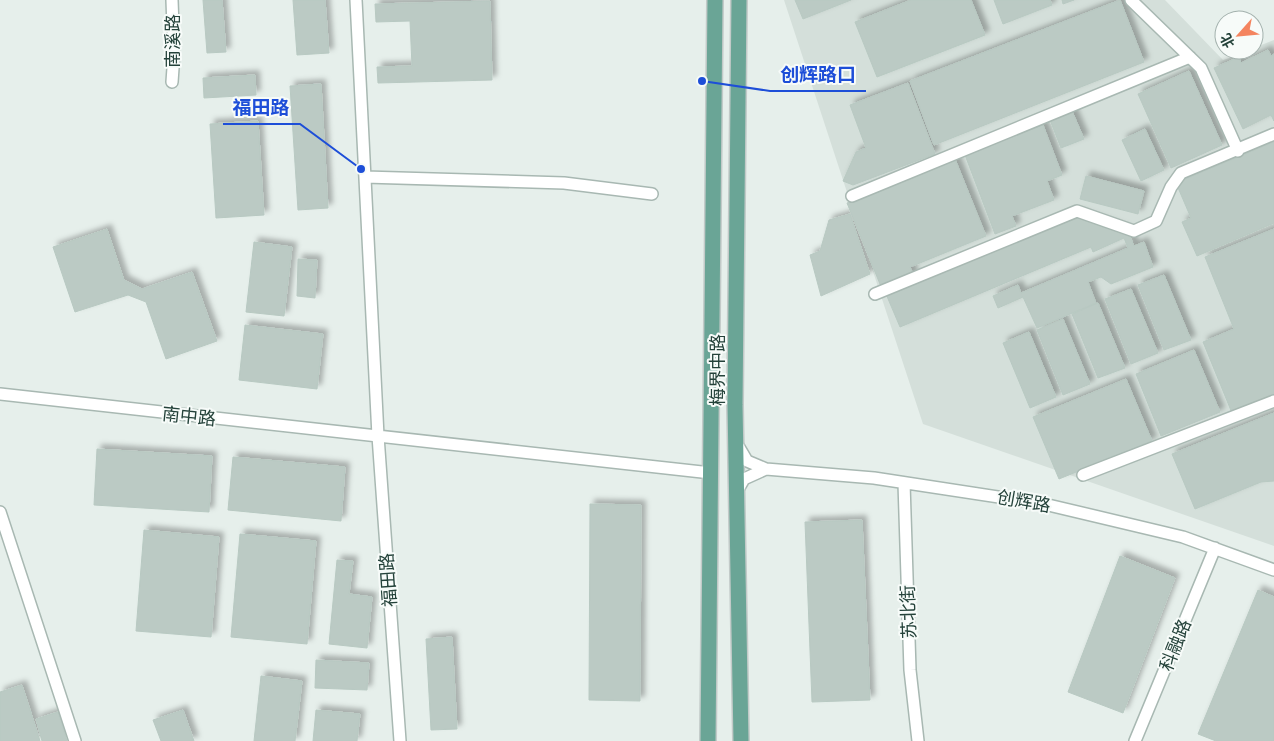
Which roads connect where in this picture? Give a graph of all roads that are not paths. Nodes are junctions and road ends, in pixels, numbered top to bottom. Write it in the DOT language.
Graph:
graph roads {
  1 [pos="172,0"];
  2 [pos="356,0"];
  3 [pos="715,0"];
  4 [pos="739,0"];
  5 [pos="1131,0"];
  6 [pos="1190,57"];
  7 [pos="172,82"];
  8 [pos="1274,134"];
  9 [pos="1238,151"];
  10 [pos="365,177"];
  11 [pos="652,194"];
  12 [pos="852,196"];
  13 [pos="874,294"];
  14 [pos="0,394"];
  15 [pos="1274,401"];
  16 [pos="378,436"];
  17 [pos="736,441"];
  18 [pos="766,469"];
  19 [pos="711,473"];
  20 [pos="1083,475"];
  21 [pos="904,483"];
  22 [pos="737,491"];
  23 [pos="0,512"];
  24 [pos="1215,548"];
  25 [pos="1274,570"];
  26 [pos="75,741"];
  27 [pos="400,741"];
  28 [pos="708,741"];
  29 [pos="741,741"];
  30 [pos="918,741"];
  31 [pos="1135,741"];
  1 -- 7 [label="street, 南溪路"];
  2 -- 10 [label="street, 福田路"];
  3 -- 19 [label="main road, 梅界中路"];
  4 -- 17 [label="main road, 梅界中路"];
  5 -- 6 [label="street"];
  6 -- 9 [label="street"];
  6 -- 12 [label="street"];
  8 -- 9 [label="street"];
  9 -- 13 [label="street"];
  10 -- 11 [label="street"];
  10 -- 16 [label="street, 福田路"];
  14 -- 16 [label="street, 南中路"];
  15 -- 20 [label="street"];
  16 -- 19 [label="street, 南中路"];
  16 -- 27 [label="street, 福田路"];
  17 -- 18 [label="street"];
  17 -- 22 [label="main road, 梅界中路"];
  18 -- 21 [label="street, 创辉路"];
  18 -- 22 [label="street"];
  19 -- 28 [label="main road, 梅界中路"];
  21 -- 24 [label="street, 创辉路"];
  21 -- 30 [label="street, 苏北街"];
  22 -- 29 [label="main road, 梅界中路"];
  23 -- 26 [label="street"];
  24 -- 25 [label="street, 创辉路"];
  24 -- 31 [label="street, 科融路"];
}
